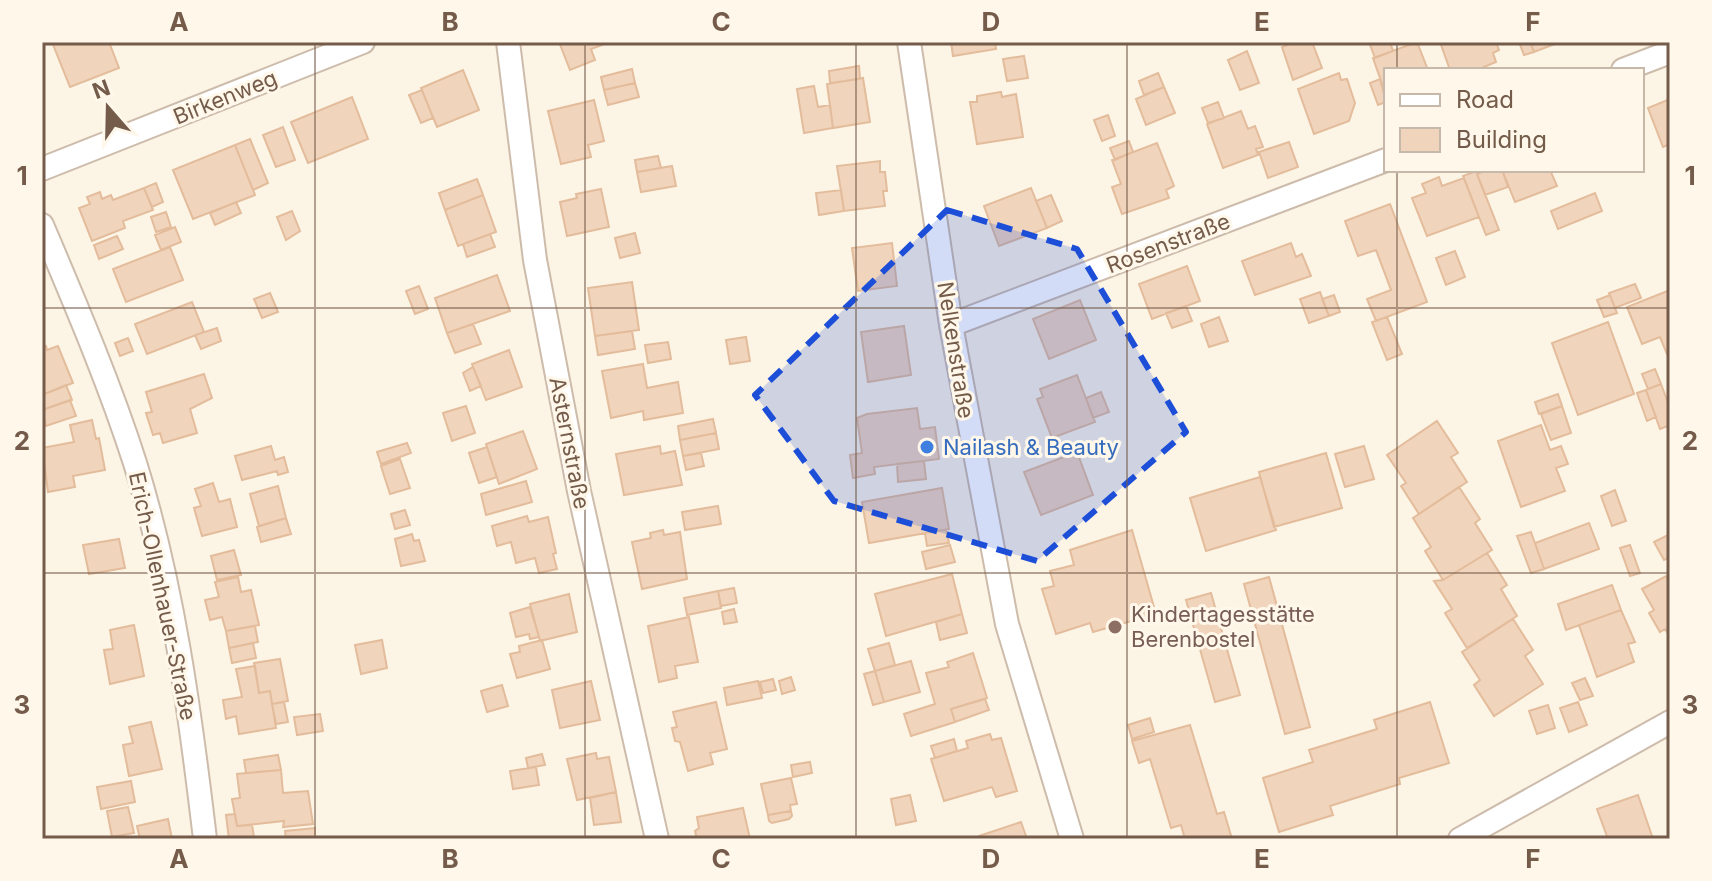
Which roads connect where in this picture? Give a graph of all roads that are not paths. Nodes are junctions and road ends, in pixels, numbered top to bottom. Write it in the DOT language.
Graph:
graph roads {
  1 [pos="363,42"];
  2 [pos="508,42"];
  3 [pos="909,42"];
  4 [pos="1670,52"];
  5 [pos="1628,68"];
  6 [pos="1384,161"];
  7 [pos="42,169"];
  8 [pos="42,225"];
  9 [pos="951,325"];
  10 [pos="1670,722"];
  11 [pos="205,839"];
  12 [pos="657,839"];
  13 [pos="1072,839"];
  14 [pos="1460,839"];
  1 -- 7 [label="street, Birkenweg"];
  2 -- 12 [label="street, Asternstraße"];
  3 -- 9 [label="street, Nelkenstraße"];
  4 -- 5 [label="street"];
  6 -- 9 [label="street, Rosenstraße"];
  8 -- 11 [label="street, Erich-Ollenhauer-Straße"];
  9 -- 13 [label="street, Nelkenstraße"];
  10 -- 14 [label="street"];
}
